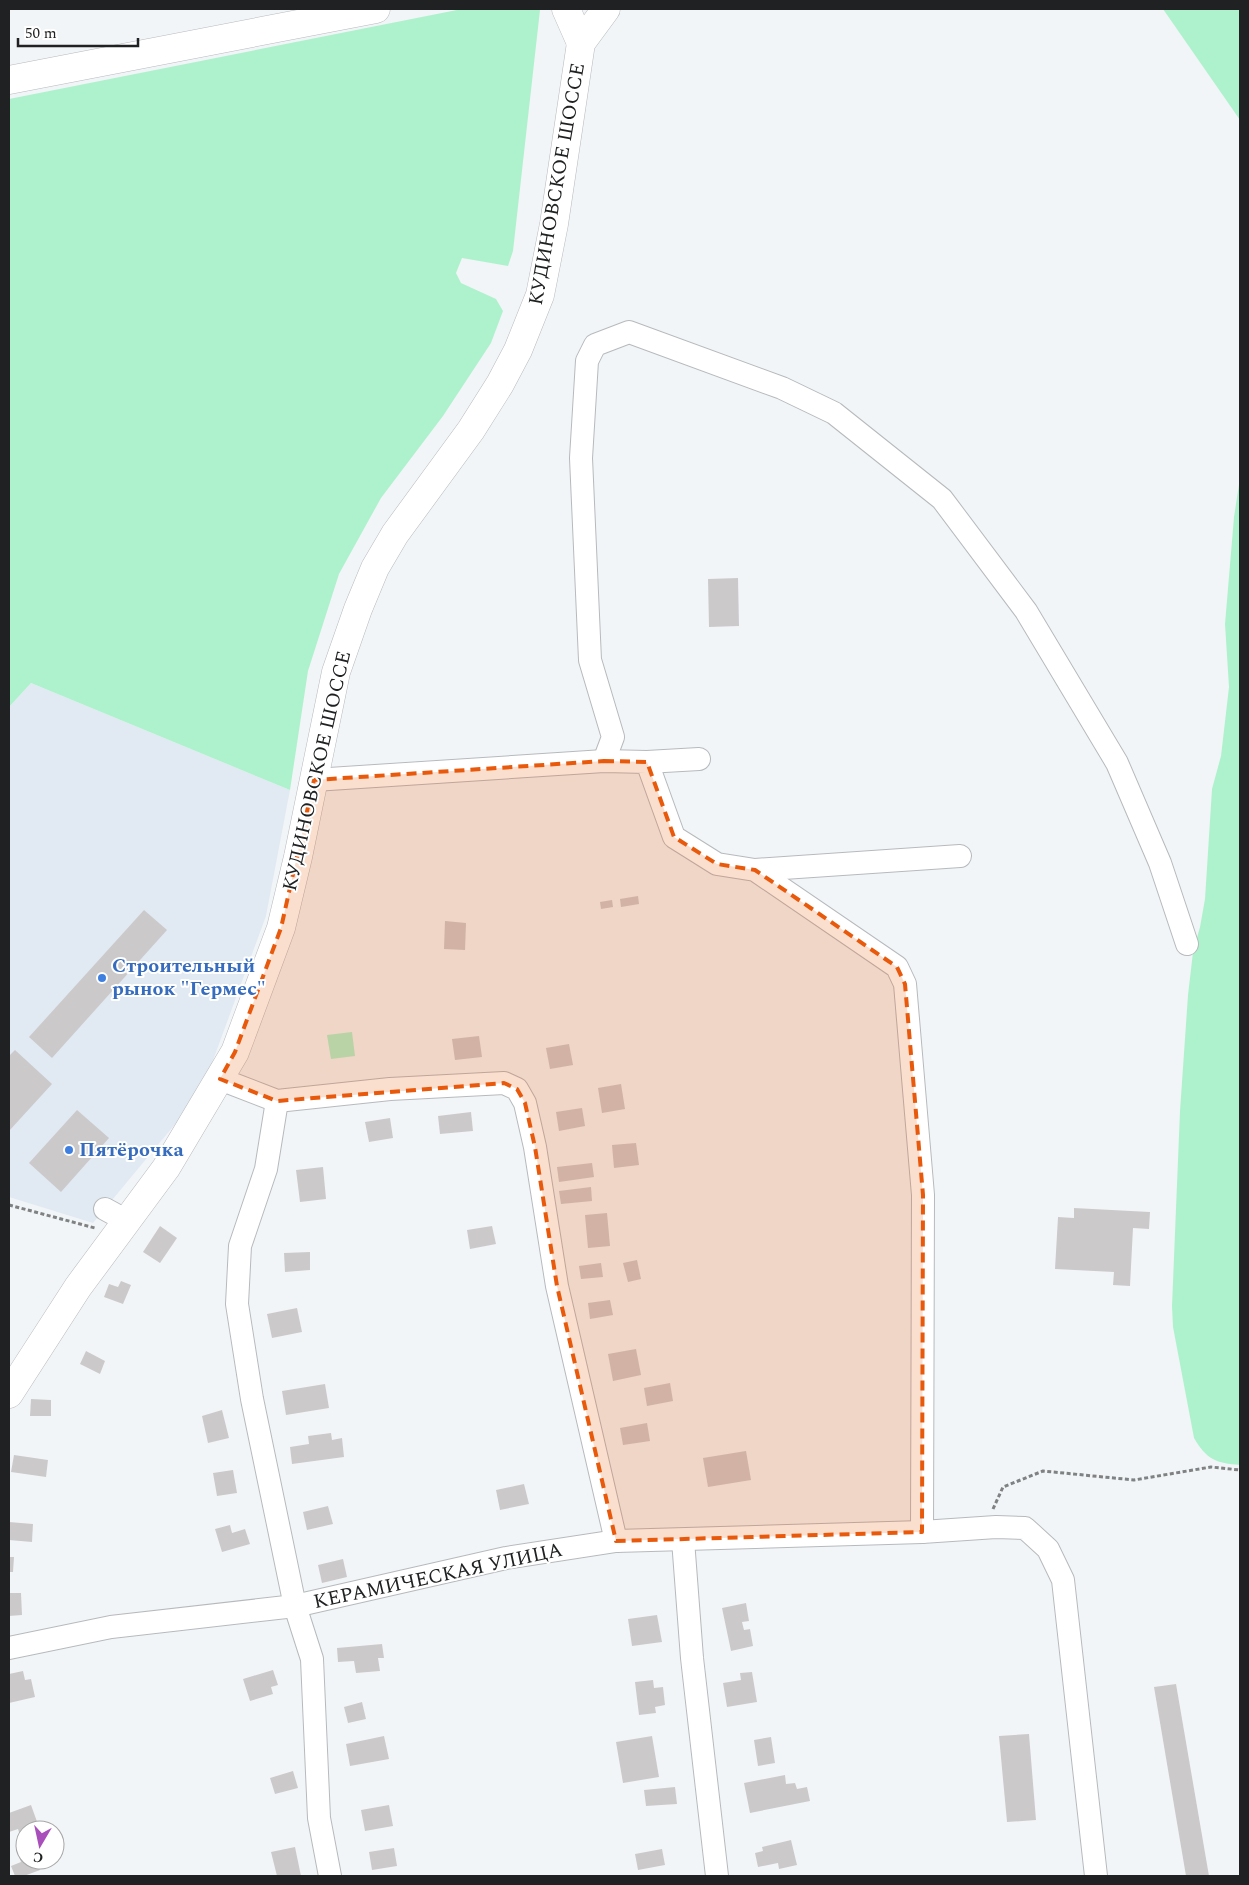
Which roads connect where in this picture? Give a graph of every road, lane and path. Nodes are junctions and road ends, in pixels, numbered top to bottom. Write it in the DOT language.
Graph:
graph roads {
  1 [pos="376,9"];
  2 [pos="566,9"];
  3 [pos="606,9"];
  4 [pos="581,42"];
  5 [pos="9,80"];
  6 [pos="699,759"];
  7 [pos="604,761"];
  8 [pos="647,762"];
  9 [pos="314,780"];
  10 [pos="960,856"];
  11 [pos="755,870"];
  12 [pos="1187,944"];
  13 [pos="220,1079"];
  14 [pos="277,1101"];
  15 [pos="9,1205"];
  16 [pos="116,1221"];
  17 [pos="9,1394"];
  18 [pos="1240,1470"];
  19 [pos="992,1510"];
  20 [pos="922,1532"];
  21 [pos="683,1540"];
  22 [pos="616,1542"];
  23 [pos="295,1606"];
  24 [pos="9,1648"];
  25 [pos="330,1876"];
  26 [pos="717,1876"];
  27 [pos="1096,1876"];
  1 -- 5 [label="main road"];
  2 -- 4 [label="main road, КУДИНОВСКОЕ ШОССЕ"];
  3 -- 4 [label="main road, КУДИНОВСКОЕ ШОССЕ"];
  4 -- 9 [label="main road, КУДИНОВСКОЕ ШОССЕ"];
  6 -- 8 [label="street"];
  7 -- 8 [label="street"];
  7 -- 9 [label="street"];
  7 -- 12 [label="street"];
  8 -- 11 [label="street"];
  9 -- 13 [label="main road, КУДИНОВСКОЕ ШОССЕ"];
  10 -- 11 [label="street"];
  11 -- 20 [label="street"];
  13 -- 14 [label="street"];
  13 -- 16 [label="main road, КУДИНОВСКОЕ ШОССЕ"];
  14 -- 22 [label="street"];
  14 -- 23 [label="street"];
  15 -- 16 [label="path"];
  16 -- 17 [label="main road, КУДИНОВСКОЕ ШОССЕ"];
  18 -- 19 [label="path"];
  20 -- 21 [label="street, КЕРАМИЧЕСКАЯ УЛИЦА"];
  20 -- 27 [label="street, КЕРАМИЧЕСКАЯ УЛИЦА"];
  21 -- 22 [label="street, КЕРАМИЧЕСКАЯ УЛИЦА"];
  21 -- 26 [label="street"];
  22 -- 23 [label="street, КЕРАМИЧЕСКАЯ УЛИЦА"];
  23 -- 24 [label="street, КЕРАМИЧЕСКАЯ УЛИЦА"];
  23 -- 25 [label="street"];
}
